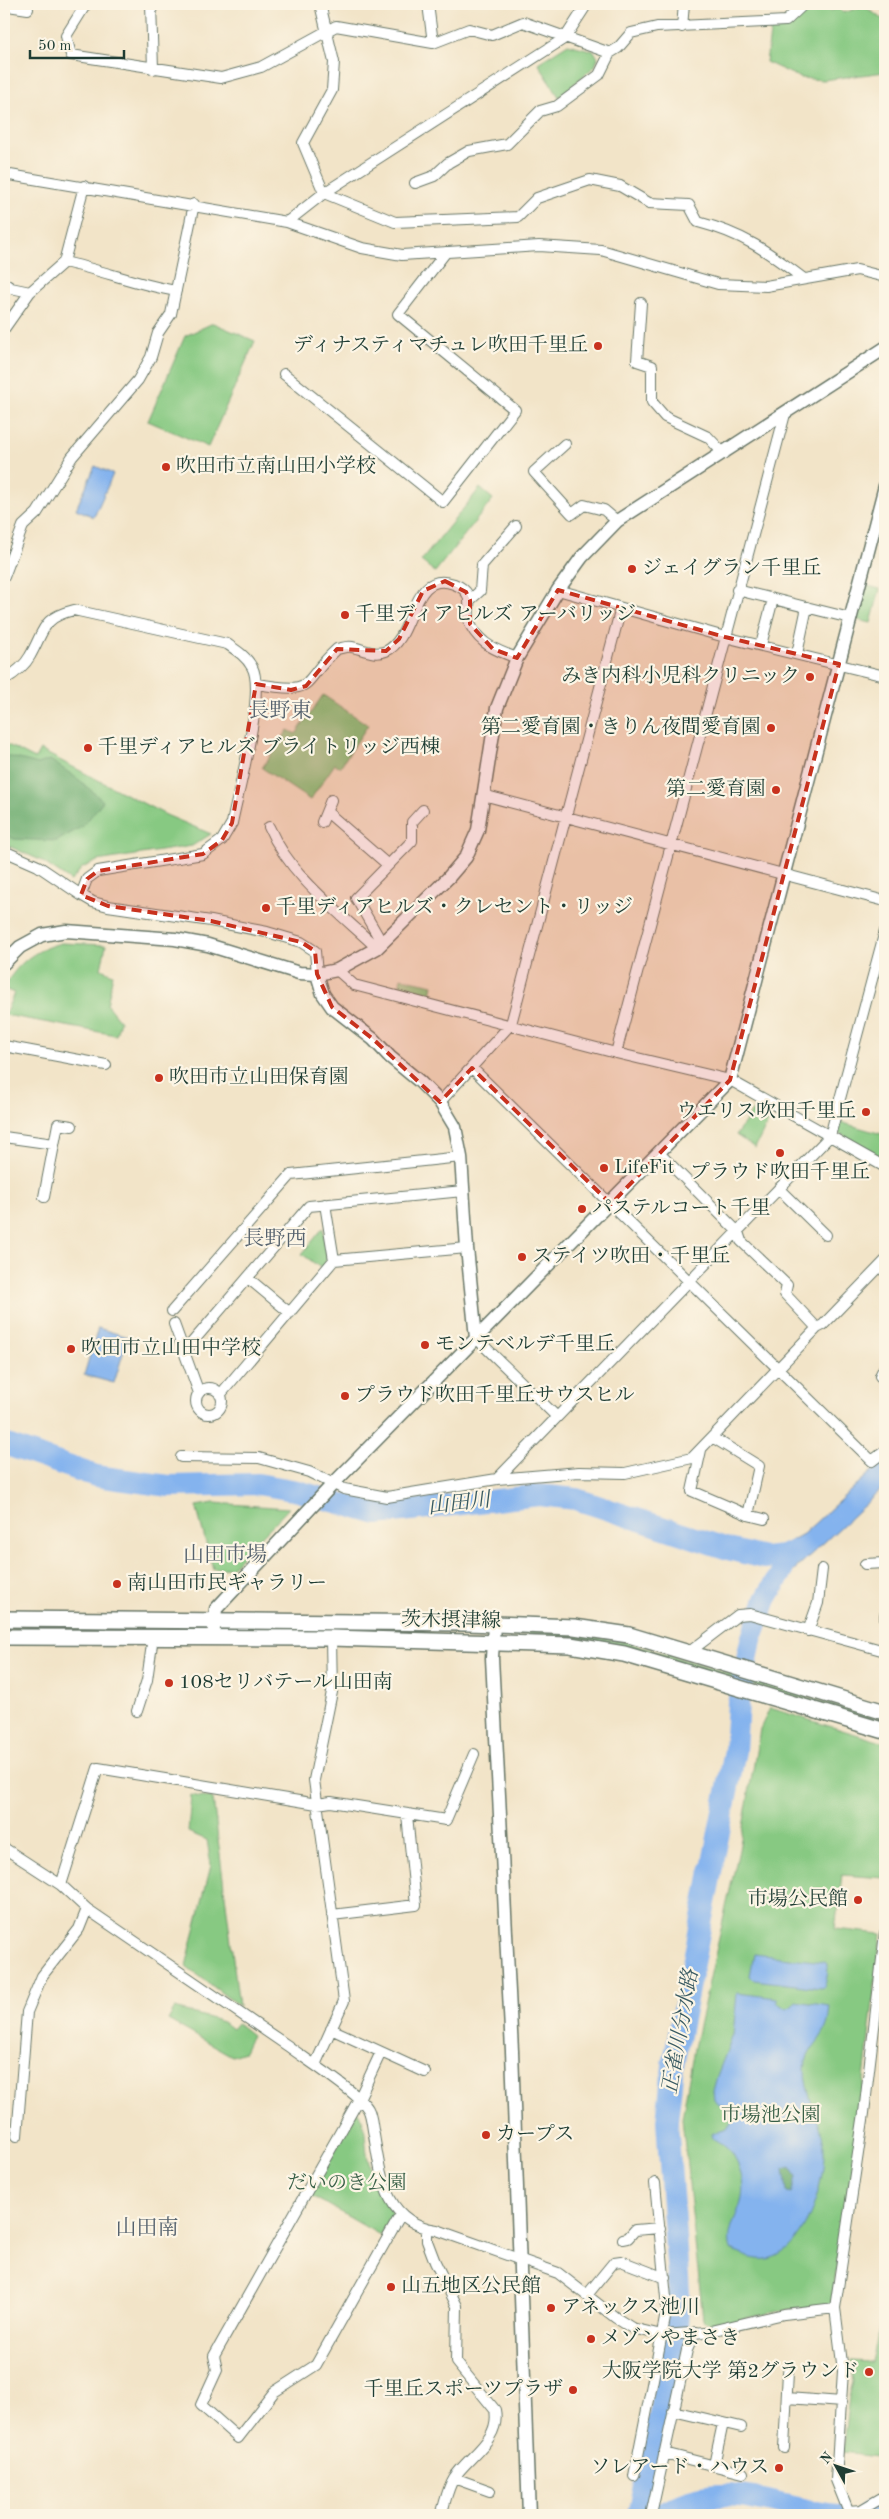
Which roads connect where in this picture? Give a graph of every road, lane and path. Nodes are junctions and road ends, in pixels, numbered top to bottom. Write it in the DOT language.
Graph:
graph roads {
  1 [pos="9,4"];
  2 [pos="86,4"];
  3 [pos="151,4"];
  4 [pos="320,4"];
  5 [pos="428,4"];
  6 [pos="587,4"];
  7 [pos="684,4"];
  8 [pos="804,4"];
  9 [pos="28,9"];
  10 [pos="682,27"];
  11 [pos="328,32"];
  12 [pos="565,38"];
  13 [pos="433,43"];
  14 [pos="610,53"];
  15 [pos="153,68"];
  16 [pos="4,174"];
  17 [pos="415,183"];
  18 [pos="84,186"];
  19 [pos="324,194"];
  20 [pos="194,204"];
  21 [pos="286,222"];
  22 [pos="446,252"];
  23 [pos="64,262"];
  24 [pos="885,277"];
  25 [pos="804,279"];
  26 [pos="4,283"];
  27 [pos="176,291"];
  28 [pos="30,292"];
  29 [pos="641,304"];
  30 [pos="4,329"];
  31 [pos="885,348"];
  32 [pos="284,374"];
  33 [pos="785,414"];
  34 [pos="565,444"];
  35 [pos="724,454"];
  36 [pos="885,486"];
  37 [pos="617,521"];
  38 [pos="516,526"];
  39 [pos="4,577"];
  40 [pos="558,590"];
  41 [pos="738,590"];
  42 [pos="773,599"];
  43 [pos="470,600"];
  44 [pos="807,607"];
  45 [pos="620,608"];
  46 [pos="850,618"];
  47 [pos="725,637"];
  48 [pos="761,645"];
  49 [pos="797,654"];
  50 [pos="517,658"];
  51 [pos="839,664"];
  52 [pos="885,676"];
  53 [pos="4,680"];
  54 [pos="256,684"];
  55 [pos="484,795"];
  56 [pos="332,800"];
  57 [pos="423,810"];
  58 [pos="327,812"];
  59 [pos="566,817"];
  60 [pos="322,822"];
  61 [pos="269,827"];
  62 [pos="670,844"];
  63 [pos="4,851"];
  64 [pos="388,865"];
  65 [pos="783,872"];
  66 [pos="81,895"];
  67 [pos="885,900"];
  68 [pos="885,931"];
  69 [pos="380,946"];
  70 [pos="4,963"];
  71 [pos="338,970"];
  72 [pos="317,974"];
  73 [pos="511,1024"];
  74 [pos="4,1046"];
  75 [pos="616,1053"];
  76 [pos="106,1065"];
  77 [pos="472,1068"];
  78 [pos="730,1080"];
  79 [pos="440,1102"];
  80 [pos="72,1126"];
  81 [pos="830,1136"];
  82 [pos="4,1137"];
  83 [pos="54,1144"];
  84 [pos="660,1154"];
  85 [pos="461,1157"];
  86 [pos="885,1166"];
  87 [pos="779,1189"];
  88 [pos="464,1191"];
  89 [pos="44,1197"];
  90 [pos="325,1204"];
  91 [pos="610,1204"];
  92 [pos="738,1232"];
  93 [pos="826,1235"];
  94 [pos="467,1248"];
  95 [pos="334,1260"];
  96 [pos="885,1261"];
  97 [pos="248,1278"];
  98 [pos="689,1283"];
  99 [pos="172,1311"];
  100 [pos="290,1313"];
  101 [pos="174,1324"];
  102 [pos="817,1328"];
  103 [pos="476,1338"];
  104 [pos="184,1352"];
  105 [pos="885,1366"];
  106 [pos="777,1368"];
  107 [pos="885,1381"];
  108 [pos="199,1393"];
  109 [pos="220,1395"];
  110 [pos="556,1417"];
  111 [pos="712,1437"];
  112 [pos="701,1449"];
  113 [pos="885,1451"];
  114 [pos="181,1457"];
  115 [pos="497,1479"];
  116 [pos="333,1484"];
  117 [pos="748,1515"];
  118 [pos="764,1519"];
  119 [pos="885,1563"];
  120 [pos="865,1564"];
  121 [pos="822,1569"];
  122 [pos="885,1615"];
  123 [pos="4,1619"];
  124 [pos="214,1621"];
  125 [pos="494,1624"];
  126 [pos="808,1631"];
  127 [pos="4,1637"];
  128 [pos="153,1637"];
  129 [pos="214,1637"];
  130 [pos="331,1638"];
  131 [pos="493,1641"];
  132 [pos="885,1651"];
  133 [pos="688,1653"];
  134 [pos="137,1711"];
  135 [pos="885,1712"];
  136 [pos="885,1731"];
  137 [pos="474,1754"];
  138 [pos="317,1804"];
  139 [pos="407,1815"];
  140 [pos="4,1848"];
  141 [pos="60,1885"];
  142 [pos="87,1909"];
  143 [pos="332,1915"];
  144 [pos="885,1933"];
  145 [pos="331,2029"];
  146 [pos="381,2052"];
  147 [pos="315,2065"];
  148 [pos="425,2072"];
  149 [pos="358,2099"];
  150 [pos="17,2136"];
  151 [pos="655,2183"];
  152 [pos="401,2214"];
  153 [pos="427,2228"];
  154 [pos="660,2228"];
  155 [pos="623,2239"];
  156 [pos="518,2258"];
  157 [pos="665,2278"];
  158 [pos="587,2295"];
  159 [pos="835,2308"];
  160 [pos="690,2334"];
  161 [pos="665,2335"];
  162 [pos="788,2372"];
  163 [pos="787,2398"];
  164 [pos="842,2402"];
  165 [pos="674,2411"];
  166 [pos="723,2423"];
  167 [pos="741,2427"];
  168 [pos="784,2448"];
  169 [pos="664,2453"];
  170 [pos="714,2465"];
  171 [pos="743,2473"];
  172 [pos="634,2476"];
  173 [pos="454,2478"];
  174 [pos="490,2491"];
  175 [pos="885,2496"];
  176 [pos="652,2512"];
  177 [pos="849,2513"];
  178 [pos="440,2515"];
  179 [pos="529,2515"];
  1 -- 9 [label="street"];
  2 -- 15 [label="street"];
  3 -- 15 [label="street"];
  4 -- 11 [label="street"];
  5 -- 13 [label="street"];
  6 -- 12 [label="street"];
  7 -- 10 [label="street"];
  8 -- 10 [label="street"];
  10 -- 14 [label="street"];
  11 -- 13 [label="street"];
  11 -- 15 [label="street"];
  11 -- 19 [label="street"];
  12 -- 13 [label="street"];
  12 -- 14 [label="street"];
  12 -- 19 [label="street"];
  14 -- 17 [label="street"];
  16 -- 18 [label="street"];
  18 -- 20 [label="street"];
  18 -- 23 [label="street"];
  19 -- 21 [label="street"];
  19 -- 25 [label="street"];
  20 -- 21 [label="street"];
  20 -- 27 [label="street"];
  21 -- 22 [label="street"];
  22 -- 25 [label="street"];
  22 -- 32 [label="street"];
  23 -- 27 [label="street"];
  23 -- 28 [label="street"];
  24 -- 25 [label="street"];
  26 -- 28 [label="street"];
  27 -- 39 [label="street"];
  28 -- 30 [label="street"];
  29 -- 35 [label="street"];
  31 -- 33 [label="street"];
  33 -- 35 [label="street"];
  33 -- 41 [label="street"];
  34 -- 37 [label="street"];
  35 -- 37 [label="street"];
  36 -- 46 [label="street"];
  37 -- 40 [label="street"];
  38 -- 43 [label="street"];
  40 -- 45 [label="street"];
  40 -- 50 [label="street"];
  41 -- 42 [label="street"];
  41 -- 47 [label="street"];
  42 -- 44 [label="street"];
  42 -- 48 [label="street"];
  43 -- 50 [label="street"];
  43 -- 54 [label="street"];
  44 -- 46 [label="street"];
  44 -- 49 [label="street"];
  45 -- 47 [label="street"];
  45 -- 59 [label="street"];
  46 -- 51 [label="street"];
  47 -- 48 [label="street"];
  47 -- 62 [label="street"];
  48 -- 49 [label="street"];
  49 -- 51 [label="street"];
  50 -- 55 [label="street"];
  51 -- 52 [label="street"];
  51 -- 65 [label="street"];
  53 -- 54 [label="street"];
  54 -- 66 [label="street"];
  55 -- 59 [label="street"];
  55 -- 69 [label="street"];
  56 -- 58 [label="street"];
  57 -- 64 [label="street"];
  58 -- 60 [label="street"];
  58 -- 64 [label="street"];
  59 -- 62 [label="street"];
  59 -- 73 [label="street"];
  61 -- 69 [label="street"];
  62 -- 65 [label="street"];
  62 -- 75 [label="street"];
  63 -- 66 [label="street"];
  64 -- 69 [label="street"];
  65 -- 67 [label="street"];
  65 -- 78 [label="street"];
  66 -- 72 [label="street"];
  68 -- 81 [label="street"];
  69 -- 71 [label="street"];
  70 -- 72 [label="street"];
  71 -- 72 [label="street"];
  71 -- 73 [label="street"];
  72 -- 79 [label="street"];
  73 -- 75 [label="street"];
  73 -- 77 [label="street"];
  74 -- 76 [label="street"];
  75 -- 78 [label="street"];
  77 -- 79 [label="street"];
  77 -- 91 [label="street"];
  78 -- 81 [label="street"];
  78 -- 84 [label="street"];
  79 -- 85 [label="street"];
  80 -- 83 [label="street"];
  81 -- 86 [label="street"];
  81 -- 87 [label="street"];
  82 -- 83 [label="street"];
  83 -- 89 [label="street"];
  84 -- 91 [label="street"];
  84 -- 92 [label="street"];
  85 -- 88 [label="street"];
  85 -- 99 [label="street"];
  87 -- 92 [label="street"];
  87 -- 93 [label="street"];
  88 -- 90 [label="street"];
  88 -- 94 [label="street"];
  90 -- 95 [label="street"];
  90 -- 97 [label="street"];
  91 -- 98 [label="street"];
  91 -- 103 [label="street"];
  92 -- 98 [label="street"];
  92 -- 102 [label="street"];
  94 -- 95 [label="street"];
  94 -- 103 [label="street"];
  95 -- 100 [label="street"];
  96 -- 102 [label="street"];
  97 -- 100 [label="street"];
  97 -- 104 [label="street"];
  98 -- 106 [label="street"];
  98 -- 110 [label="street"];
  100 -- 109 [label="street"];
  101 -- 104 [label="street"];
  102 -- 106 [label="street"];
  103 -- 110 [label="street"];
  103 -- 116 [label="street"];
  104 -- 108 [label="street"];
  105 -- 107 [label="street"];
  106 -- 111 [label="street"];
  106 -- 113 [label="street"];
  108 -- 109 [label="street"];
  108 -- 109 [label="street"];
  110 -- 115 [label="street"];
  111 -- 112 [label="street"];
  111 -- 117 [label="street"];
  112 -- 115 [label="street"];
  112 -- 117 [label="street"];
  114 -- 116 [label="street"];
  115 -- 116 [label="street"];
  116 -- 124 [label="street"];
  117 -- 118 [label="street"];
  119 -- 120 [label="street"];
  121 -- 126 [label="street"];
  122 -- 132 [label="street"];
  123 -- 124 [label="main road, 茨木摂津線"];
  124 -- 125 [label="main road, 茨木摂津線"];
  124 -- 129 [label="street"];
  125 -- 131 [label="street"];
  125 -- 133 [label="main road, 茨木摂津線"];
  126 -- 132 [label="street"];
  126 -- 133 [label="street"];
  127 -- 128 [label="main road, 茨木摂津線"];
  128 -- 129 [label="main road, 茨木摂津線"];
  128 -- 134 [label="street"];
  129 -- 130 [label="main road, 茨木摂津線"];
  130 -- 131 [label="main road, 茨木摂津線"];
  130 -- 138 [label="street"];
  131 -- 136 [label="main road, 茨木摂津線"];
  131 -- 156 [label="street"];
  133 -- 135 [label="main road, 茨木摂津線"];
  137 -- 139 [label="street"];
  138 -- 139 [label="street"];
  138 -- 141 [label="street"];
  138 -- 143 [label="street"];
  139 -- 143 [label="street"];
  140 -- 141 [label="street"];
  141 -- 142 [label="street"];
  142 -- 147 [label="street"];
  142 -- 150 [label="street"];
  143 -- 145 [label="street"];
  144 -- 159 [label="street"];
  145 -- 146 [label="street"];
  145 -- 147 [label="street"];
  146 -- 148 [label="street"];
  146 -- 149 [label="street"];
  147 -- 149 [label="street"];
  149 -- 152 [label="street"];
  149 -- 152 [label="street"];
  151 -- 154 [label="street"];
  152 -- 153 [label="street"];
  153 -- 156 [label="street"];
  153 -- 173 [label="street"];
  154 -- 155 [label="street"];
  154 -- 157 [label="street"];
  156 -- 158 [label="street"];
  156 -- 179 [label="street"];
  157 -- 158 [label="street"];
  157 -- 161 [label="street"];
  158 -- 161 [label="street"];
  159 -- 160 [label="street"];
  159 -- 164 [label="street"];
  160 -- 161 [label="street"];
  160 -- 165 [label="street"];
  161 -- 172 [label="street"];
  162 -- 163 [label="street"];
  163 -- 164 [label="street"];
  163 -- 168 [label="street"];
  164 -- 177 [label="street"];
  165 -- 166 [label="street"];
  165 -- 169 [label="street"];
  166 -- 167 [label="street"];
  166 -- 170 [label="street"];
  169 -- 170 [label="street"];
  169 -- 176 [label="street"];
  170 -- 171 [label="street"];
  173 -- 174 [label="street"];
  173 -- 178 [label="street"];
  175 -- 177 [label="street"];
}
